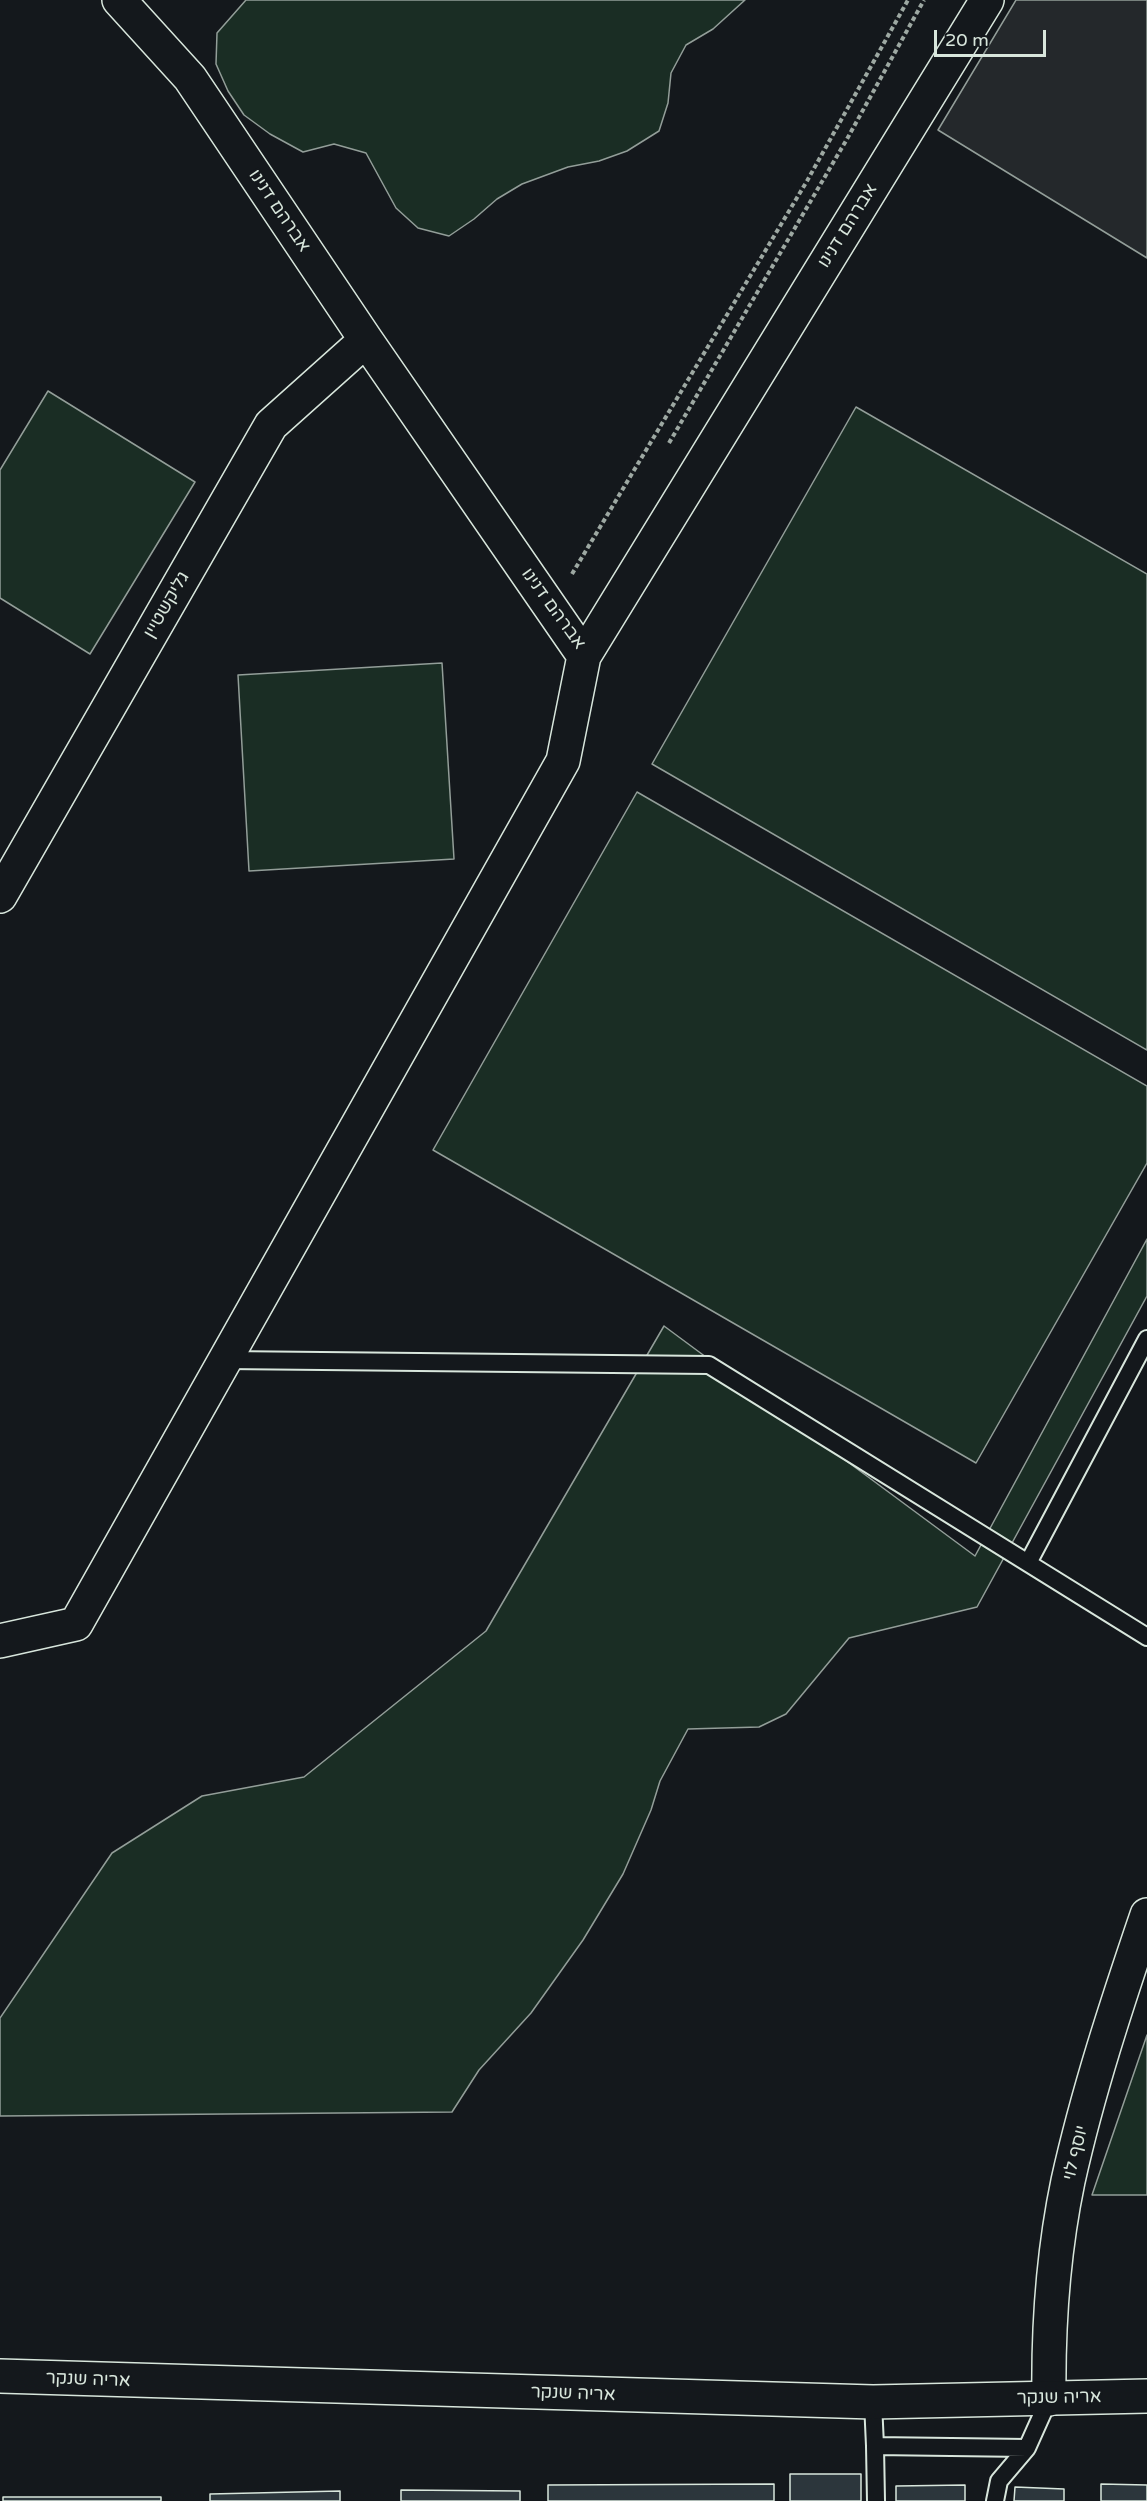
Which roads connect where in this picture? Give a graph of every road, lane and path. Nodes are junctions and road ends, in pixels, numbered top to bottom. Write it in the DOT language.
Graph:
graph roads {
  1 [pos="119,0"];
  2 [pos="908,0"];
  3 [pos="924,0"];
  4 [pos="987,0"];
  5 [pos="366,340"];
  6 [pos="666,448"];
  7 [pos="552,609"];
  8 [pos="584,656"];
  9 [pos="0,896"];
  10 [pos="1147,1339"];
  11 [pos="225,1360"];
  12 [pos="1028,1563"];
  13 [pos="1147,1636"];
  14 [pos="0,1641"];
  15 [pos="1147,1915"];
  16 [pos="0,2376"];
  17 [pos="1147,2396"];
  18 [pos="1049,2399"];
  19 [pos="873,2402"];
  20 [pos="875,2446"];
  21 [pos="1027,2448"];
  22 [pos="876,2501"];
  23 [pos="995,2501"];
  1 -- 5 [label="street, אברהם דנינו"];
  2 -- 7 [label="path"];
  3 -- 6 [label="path"];
  4 -- 8 [label="street, אברהם דנינו"];
  5 -- 7 [label="street, אברהם דנינו"];
  5 -- 9 [label="street, גליקשטיין"];
  7 -- 8 [label="street, אברהם דנינו"];
  8 -- 11 [label="street"];
  10 -- 12 [label="lane"];
  11 -- 12 [label="lane"];
  11 -- 14 [label="street"];
  12 -- 13 [label="lane"];
  15 -- 18 [label="street, יוסף לוי"];
  16 -- 19 [label="street, אריה שנקר"];
  17 -- 18 [label="street, אריה שנקר"];
  18 -- 19 [label="street, אריה שנקר"];
  18 -- 21 [label="lane"];
  19 -- 20 [label="lane"];
  20 -- 21 [label="lane"];
  20 -- 22 [label="lane"];
  21 -- 23 [label="lane"];
}
